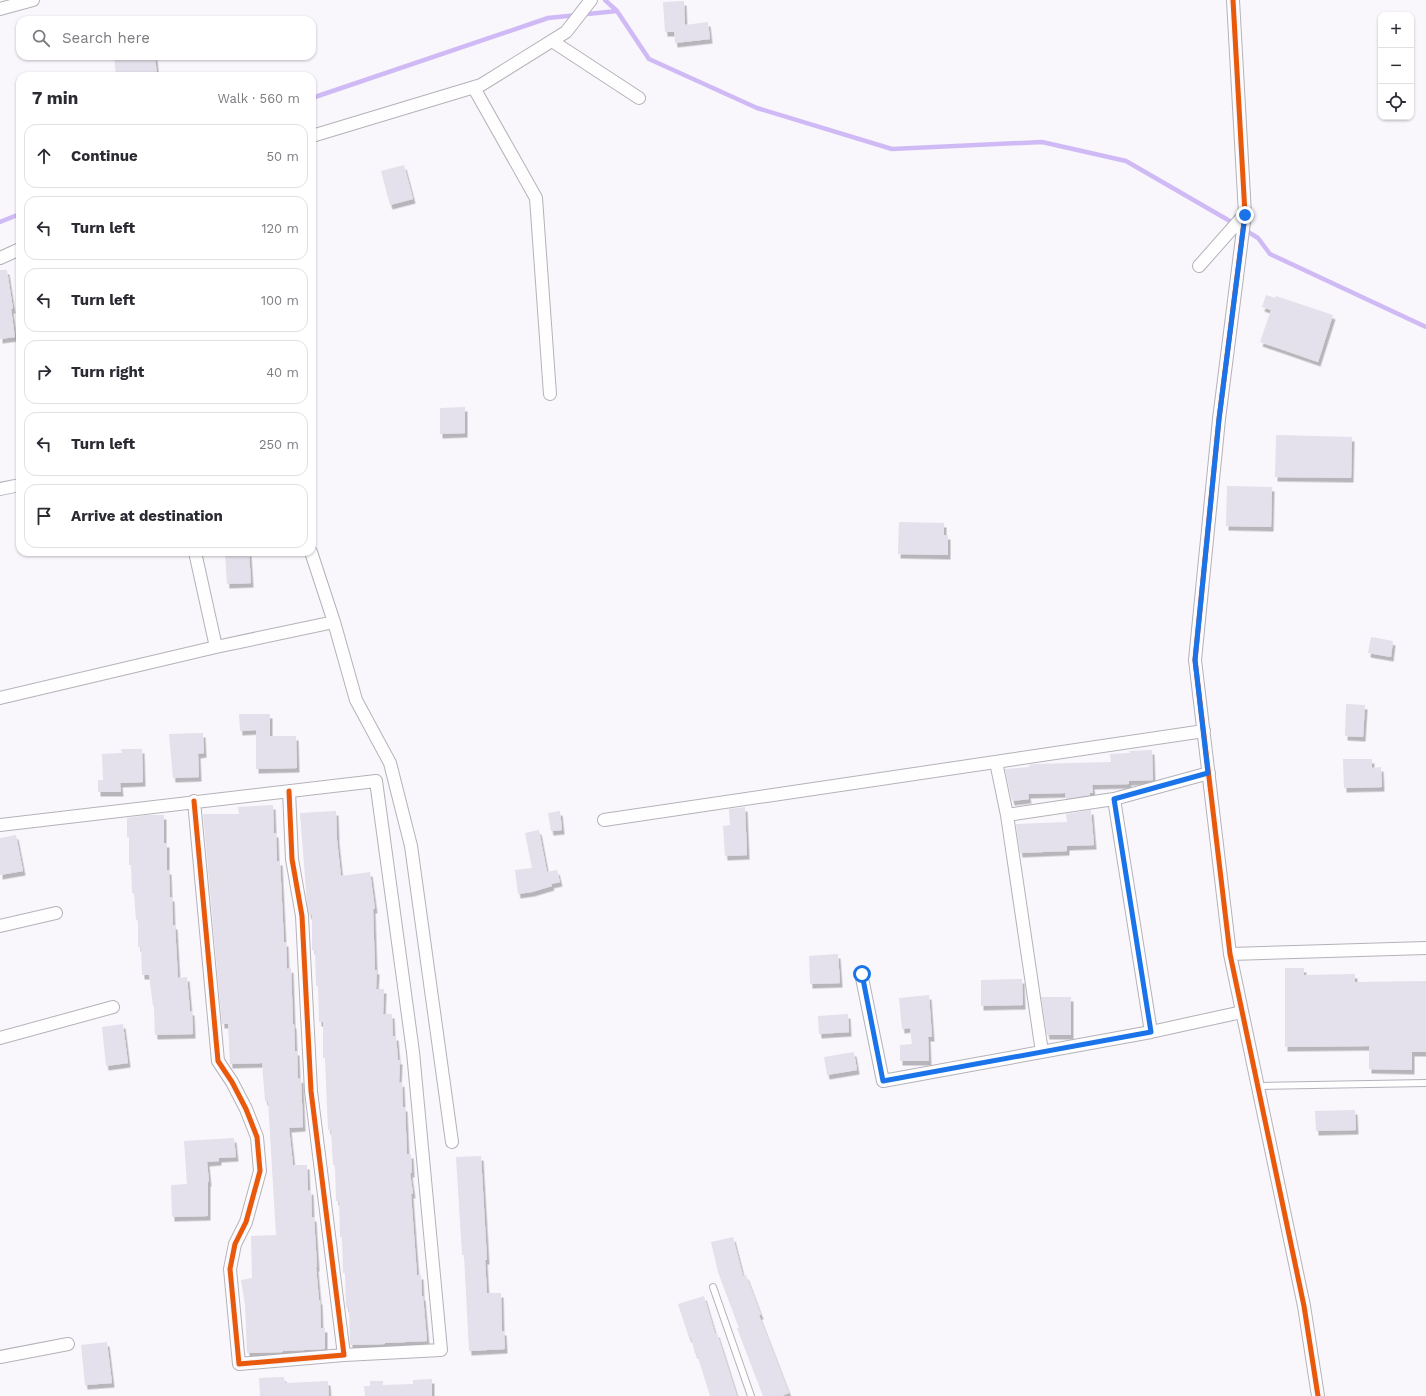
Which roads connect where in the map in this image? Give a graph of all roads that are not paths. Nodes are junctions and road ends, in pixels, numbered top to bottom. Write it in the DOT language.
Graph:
graph roads {
  1 [pos="33,0"];
  2 [pos="591,0"];
  3 [pos="1233,0"];
  4 [pos="2,5"];
  5 [pos="552,41"];
  6 [pos="474,88"];
  7 [pos="639,98"];
  8 [pos="316,135"];
  9 [pos="1244,214"];
  10 [pos="16,251"];
  11 [pos="0,258"];
  12 [pos="1199,266"];
  13 [pos="550,394"];
  14 [pos="16,486"];
  15 [pos="0,489"];
  16 [pos="196,556"];
  17 [pos="312,556"];
  18 [pos="334,622"];
  19 [pos="216,648"];
  20 [pos="0,698"];
  21 [pos="1204,731"];
  22 [pos="996,762"];
  23 [pos="1208,773"];
  24 [pos="288,791"];
  25 [pos="1114,799"];
  26 [pos="194,801"];
  27 [pos="1007,816"];
  28 [pos="604,820"];
  29 [pos="0,824"];
  30 [pos="56,913"];
  31 [pos="0,926"];
  32 [pos="1426,948"];
  33 [pos="1230,954"];
  34 [pos="862,974"];
  35 [pos="113,1007"];
  36 [pos="1242,1012"];
  37 [pos="1151,1032"];
  38 [pos="0,1038"];
  39 [pos="1042,1052"];
  40 [pos="1426,1083"];
  41 [pos="1258,1086"];
  42 [pos="452,1142"];
  43 [pos="712,1287"];
  44 [pos="68,1344"];
  45 [pos="344,1355"];
  46 [pos="0,1357"];
  47 [pos="751,1396"];
  48 [pos="1317,1396"];
  1 -- 4 [label="street"];
  2 -- 5 [label="street"];
  3 -- 9 [label="street"];
  5 -- 6 [label="street"];
  5 -- 7 [label="street"];
  6 -- 8 [label="street"];
  6 -- 13 [label="street"];
  9 -- 12 [label="street"];
  9 -- 21 [label="street"];
  10 -- 11 [label="street"];
  14 -- 15 [label="street"];
  16 -- 19 [label="street"];
  17 -- 18 [label="street"];
  18 -- 19 [label="street"];
  18 -- 42 [label="street"];
  19 -- 20 [label="street"];
  21 -- 22 [label="street"];
  21 -- 23 [label="street"];
  22 -- 27 [label="street"];
  22 -- 28 [label="street"];
  23 -- 25 [label="street"];
  23 -- 33 [label="street"];
  24 -- 26 [label="street"];
  24 -- 45 [label="street"];
  24 -- 45 [label="street"];
  25 -- 27 [label="street"];
  25 -- 37 [label="street"];
  26 -- 29 [label="street"];
  26 -- 45 [label="street"];
  27 -- 39 [label="street"];
  30 -- 31 [label="street"];
  32 -- 33 [label="street"];
  33 -- 36 [label="street"];
  34 -- 39 [label="street"];
  35 -- 38 [label="street"];
  36 -- 37 [label="street"];
  36 -- 41 [label="street"];
  37 -- 39 [label="street"];
  40 -- 41 [label="lane"];
  41 -- 48 [label="street"];
  43 -- 47 [label="lane"];
  44 -- 46 [label="street"];
}
